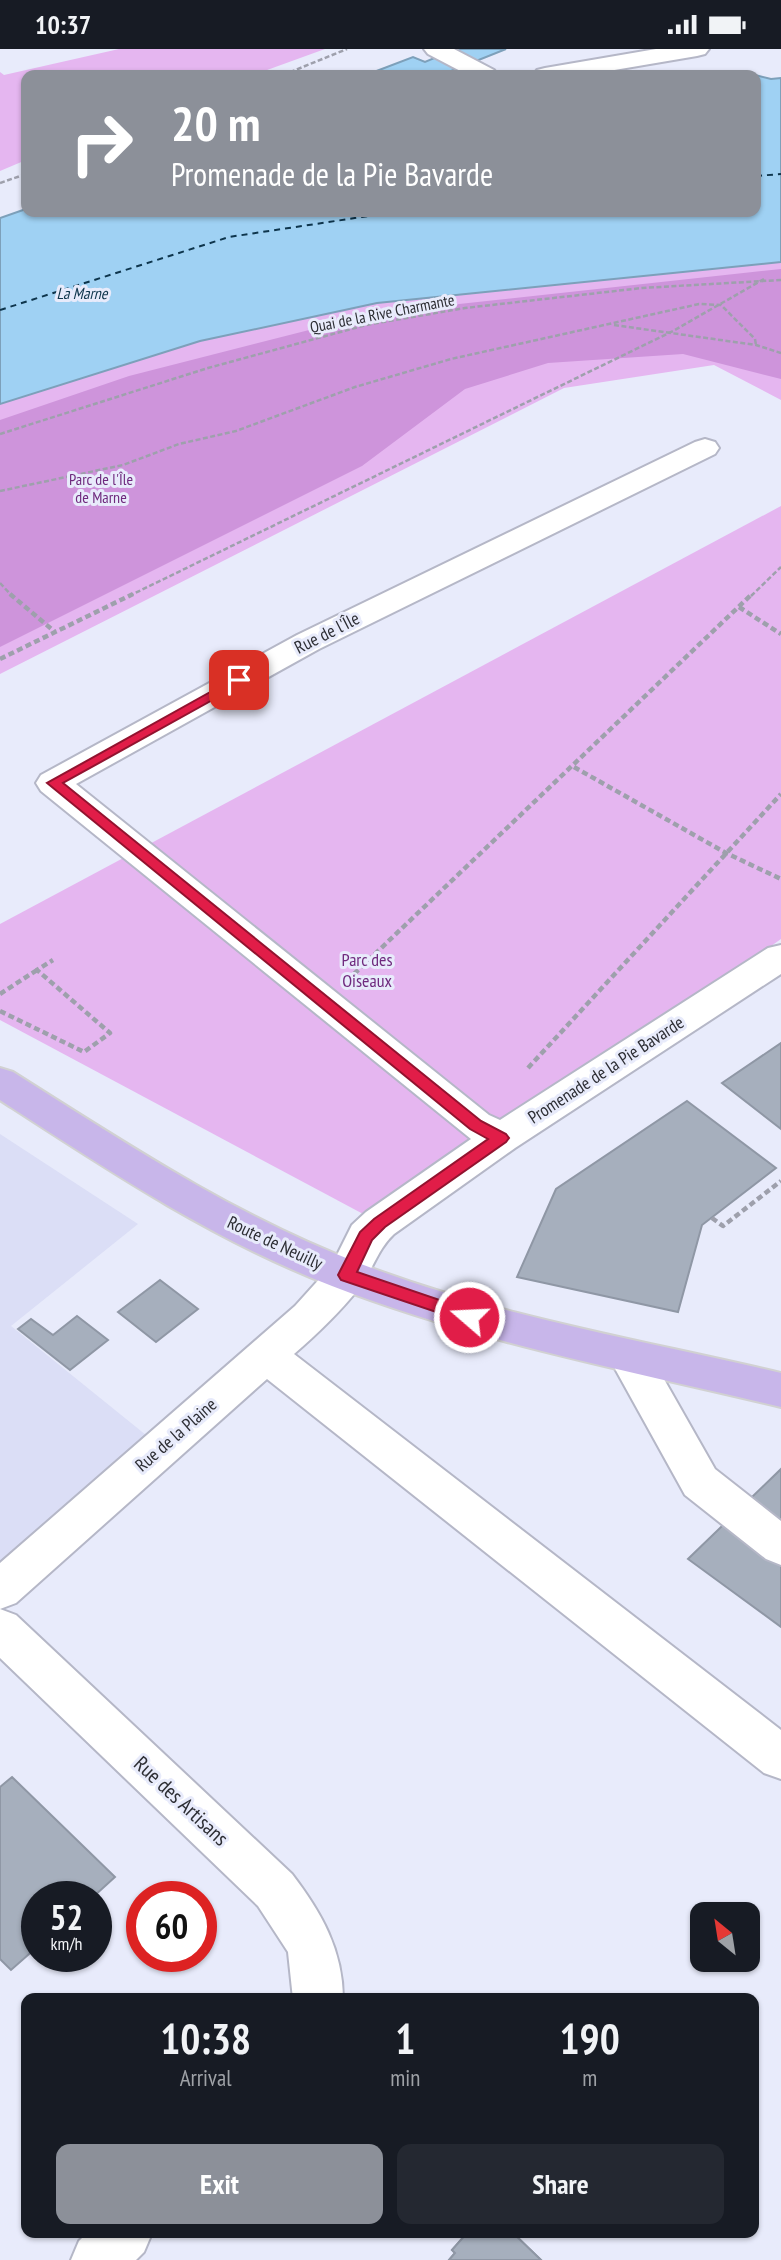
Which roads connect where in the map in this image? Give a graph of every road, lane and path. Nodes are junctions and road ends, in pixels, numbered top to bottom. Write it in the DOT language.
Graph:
graph roads {
  1 [pos="347,49"];
  2 [pos="436,49"];
  3 [pos="697,49"];
  4 [pos="295,70"];
  5 [pos="475,70"];
  6 [pos="574,70"];
  7 [pos="21,176"];
  8 [pos="0,183"];
  9 [pos="764,279"];
  10 [pos="781,279"];
  11 [pos="721,305"];
  12 [pos="610,324"];
  13 [pos="673,331"];
  14 [pos="756,345"];
  15 [pos="781,353"];
  16 [pos="0,434"];
  17 [pos="705,448"];
  18 [pos="0,491"];
  19 [pos="781,567"];
  20 [pos="0,583"];
  21 [pos="740,607"];
  22 [pos="55,632"];
  23 [pos="781,634"];
  24 [pos="0,659"];
  25 [pos="574,767"];
  26 [pos="781,793"];
  27 [pos="726,853"];
  28 [pos="781,880"];
  29 [pos="781,957"];
  30 [pos="53,960"];
  31 [pos="37,970"];
  32 [pos="0,994"];
  33 [pos="325,1002"];
  34 [pos="0,1011"];
  35 [pos="0,1083"];
  36 [pos="488,1132"];
  37 [pos="781,1181"];
  38 [pos="712,1217"];
  39 [pos="347,1275"];
  40 [pos="267,1356"];
  41 [pos="629,1356"];
  42 [pos="781,1390"];
  43 [pos="781,1546"];
  44 [pos="0,1590"];
  45 [pos="0,1629"];
  46 [pos="781,1758"];
  47 [pos="318,1993"];
  48 [pos="120,2238"];
  49 [pos="97,2260"];
  1 -- 4 [label="path"];
  2 -- 5 [label="street"];
  3 -- 6 [label="street"];
  7 -- 8 [label="path"];
  9 -- 10 [label="path, Quai de la Rive Charmante"];
  9 -- 11 [label="path"];
  9 -- 16 [label="path, Quai de la Rive Charmante"];
  11 -- 12 [label="path"];
  11 -- 13 [label="path"];
  11 -- 14 [label="path"];
  12 -- 13 [label="path"];
  12 -- 18 [label="path"];
  13 -- 14 [label="path"];
  13 -- 22 [label="path"];
  14 -- 15 [label="path"];
  17 -- 33 [label="street, Rue de l'Île"];
  19 -- 21 [label="path"];
  20 -- 22 [label="path"];
  21 -- 23 [label="path"];
  21 -- 25 [label="path"];
  22 -- 24 [label="path"];
  25 -- 27 [label="path"];
  25 -- 33 [label="path"];
  26 -- 27 [label="path"];
  27 -- 28 [label="path"];
  27 -- 36 [label="path"];
  29 -- 36 [label="street, Promenade de la Pie Bavarde"];
  30 -- 31 [label="path"];
  31 -- 32 [label="path"];
  31 -- 34 [label="path"];
  33 -- 36 [label="street, Rue de l'Île"];
  35 -- 39 [label="main road, Route de Neuilly"];
  36 -- 39 [label="street, Promenade de la Pie Bavarde"];
  37 -- 38 [label="path"];
  39 -- 40 [label="street, Rue de la Plaine"];
  39 -- 41 [label="main road, Route de Neuilly"];
  40 -- 44 [label="street, Rue de la Plaine"];
  40 -- 46 [label="street"];
  41 -- 42 [label="main road, Route de Neuilly"];
  41 -- 43 [label="street"];
  45 -- 47 [label="street, Rue des Artisans"];
  48 -- 49 [label="street"];
}
